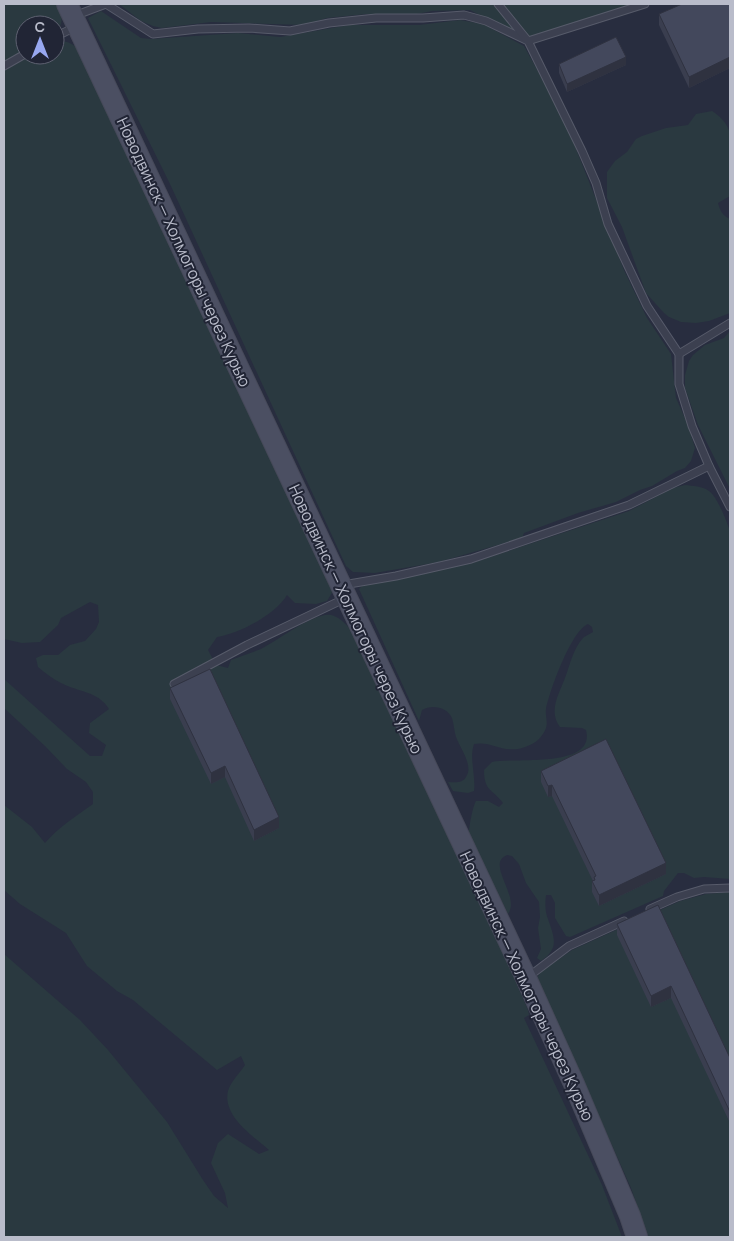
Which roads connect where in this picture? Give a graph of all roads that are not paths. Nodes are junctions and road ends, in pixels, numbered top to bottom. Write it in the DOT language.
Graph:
graph roads {
  1 [pos="106,4"];
  2 [pos="498,4"];
  3 [pos="645,4"];
  4 [pos="73,15"];
  5 [pos="65,25"];
  6 [pos="528,41"];
  7 [pos="15,60"];
  8 [pos="4,66"];
  9 [pos="730,323"];
  10 [pos="679,354"];
  11 [pos="709,466"];
  12 [pos="730,507"];
  13 [pos="343,592"];
  14 [pos="174,684"];
  15 [pos="730,888"];
  16 [pos="640,913"];
  17 [pos="632,917"];
  18 [pos="526,978"];
  19 [pos="637,1237"];
  1 -- 4 [label="lane"];
  1 -- 6 [label="lane"];
  2 -- 6 [label="lane"];
  3 -- 6 [label="lane"];
  4 -- 5 [label="lane"];
  4 -- 13 [label="main road, Новодвинск — Холмогоры через Курью"];
  6 -- 10 [label="lane"];
  7 -- 8 [label="lane"];
  9 -- 10 [label="lane"];
  10 -- 11 [label="lane"];
  11 -- 12 [label="lane"];
  11 -- 13 [label="lane"];
  13 -- 14 [label="lane"];
  13 -- 18 [label="main road, Новодвинск — Холмогоры через Курью"];
  15 -- 16 [label="lane"];
  17 -- 18 [label="lane"];
  18 -- 19 [label="main road, Новодвинск — Холмогоры через Курью"];
}
